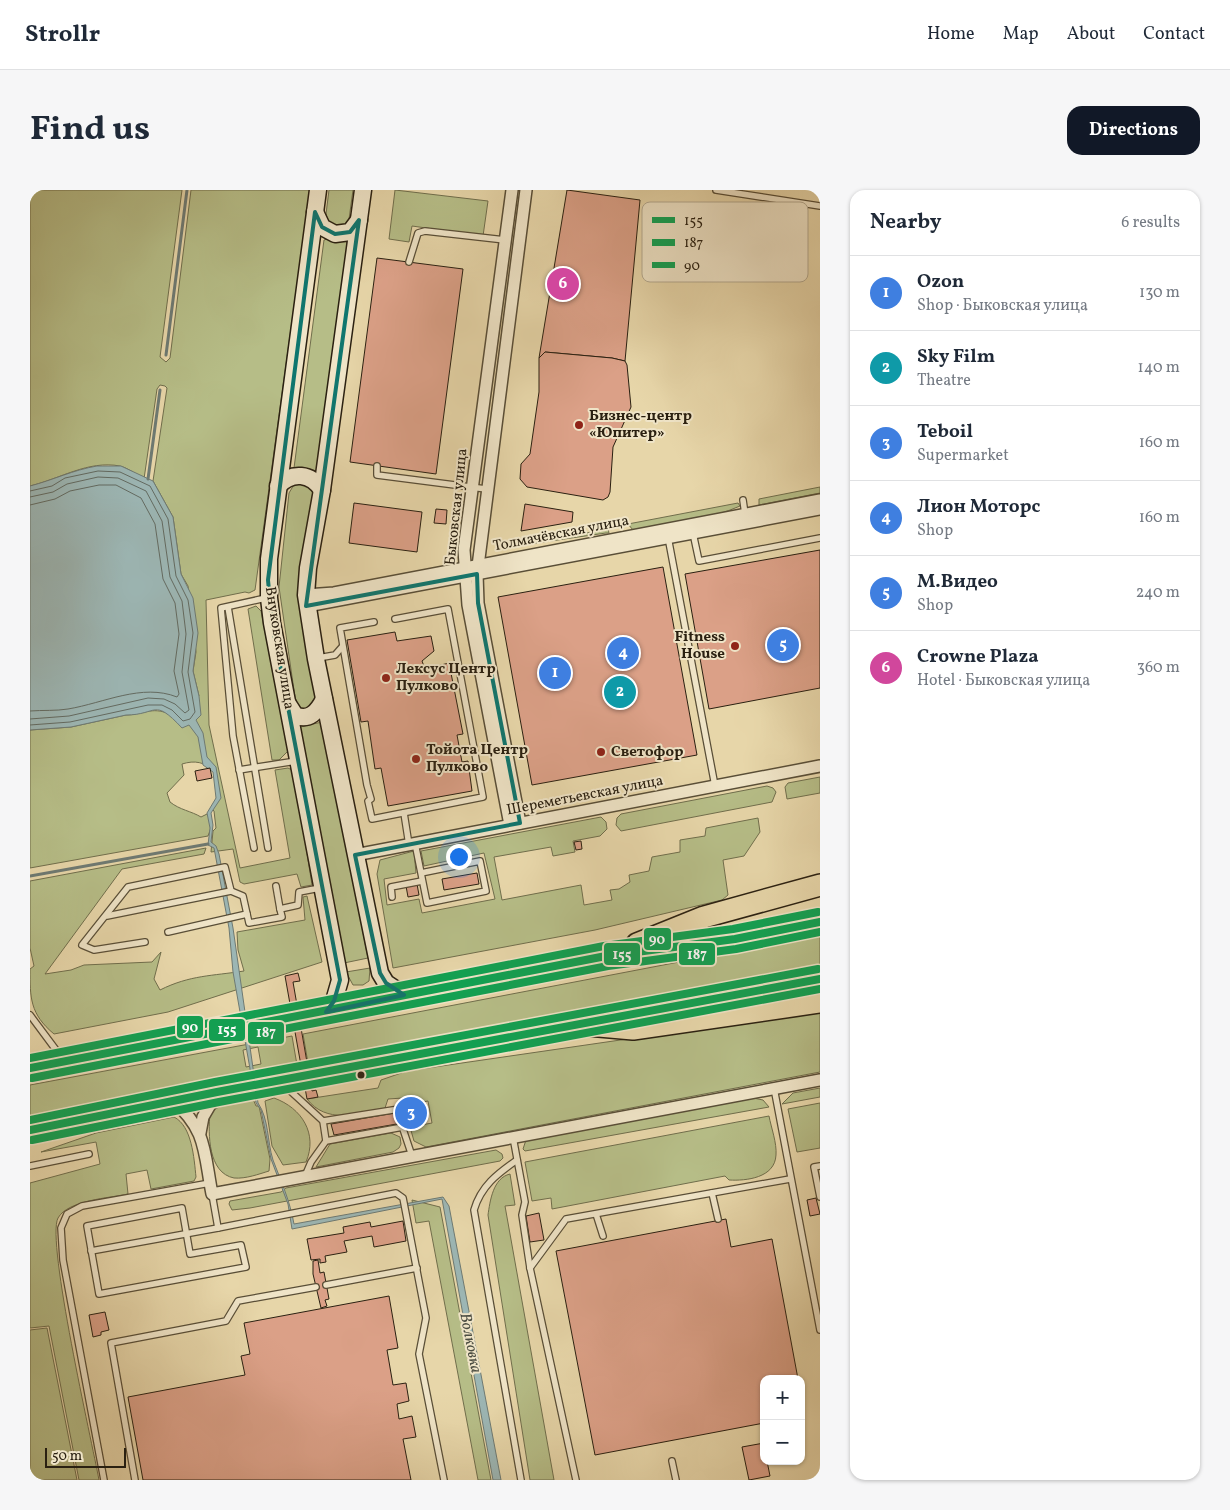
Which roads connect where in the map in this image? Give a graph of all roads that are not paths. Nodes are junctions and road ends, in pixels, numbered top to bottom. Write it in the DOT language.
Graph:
graph roads {
  1 [pos="318,190"];
  2 [pos="363,190"];
  3 [pos="512,190"];
  4 [pos="526,190"];
  5 [pos="716,190"];
  6 [pos="794,202"];
  7 [pos="315,212"];
  8 [pos="359,220"];
  9 [pos="505,240"];
  10 [pos="409,262"];
  11 [pos="377,466"];
  12 [pos="278,486"];
  13 [pos="473,488"];
  14 [pos="322,490"];
  15 [pos="486,490"];
  16 [pos="742,500"];
  17 [pos="820,500"];
  18 [pos="820,509"];
  19 [pos="745,514"];
  20 [pos="694,533"];
  21 [pos="668,534"];
  22 [pos="820,538"];
  23 [pos="477,570"];
  24 [pos="464,572"];
  25 [pos="268,598"];
  26 [pos="307,601"];
  27 [pos="228,607"];
  28 [pos="395,619"];
  29 [pos="374,622"];
  30 [pos="342,647"];
  31 [pos="316,659"];
  32 [pos="324,699"];
  33 [pos="288,704"];
  34 [pos="299,761"];
  35 [pos="820,766"];
  36 [pos="253,768"];
  37 [pos="239,770"];
  38 [pos="715,786"];
  39 [pos="404,813"];
  40 [pos="515,824"];
  41 [pos="412,844"];
  42 [pos="254,848"];
  43 [pos="268,848"];
  44 [pos="355,855"];
  45 [pos="421,873"];
  46 [pos="422,881"];
  47 [pos="820,885"];
  48 [pos="276,886"];
  49 [pos="322,888"];
  50 [pos="231,891"];
  51 [pos="392,897"];
  52 [pos="280,909"];
  53 [pos="247,914"];
  54 [pos="107,916"];
  55 [pos="820,922"];
  56 [pos="168,932"];
  57 [pos="146,942"];
  58 [pos="606,956"];
  59 [pos="820,979"];
  60 [pos="404,996"];
  61 [pos="820,1002"];
  62 [pos="326,1012"];
  63 [pos="30,1015"];
  64 [pos="576,1024"];
  65 [pos="65,1062"];
  66 [pos="30,1068"];
  67 [pos="820,1080"];
  68 [pos="278,1081"];
  69 [pos="774,1088"];
  70 [pos="217,1092"];
  71 [pos="172,1101"];
  72 [pos="400,1112"];
  73 [pos="323,1121"];
  74 [pos="30,1130"];
  75 [pos="200,1135"];
  76 [pos="513,1137"];
  77 [pos="326,1141"];
  78 [pos="89,1154"];
  79 [pos="412,1156"];
  80 [pos="517,1160"];
  81 [pos="30,1166"];
  82 [pos="820,1166"];
  83 [pos="305,1176"];
  84 [pos="790,1179"];
  85 [pos="211,1188"];
  86 [pos="712,1193"];
  87 [pos="820,1196"];
  88 [pos="596,1214"];
  89 [pos="718,1219"];
  90 [pos="218,1228"];
  91 [pos="186,1234"];
  92 [pos="603,1236"];
  93 [pos="91,1252"];
  94 [pos="417,1268"];
  95 [pos="530,1268"];
  96 [pos="326,1285"];
  97 [pos="316,1287"];
  98 [pos="820,1330"];
  99 [pos="672,1460"];
  100 [pos="104,1480"];
  101 [pos="135,1480"];
  102 [pos="444,1480"];
  103 [pos="521,1480"];
  104 [pos="576,1480"];
  105 [pos="676,1480"];
  1 -- 7 [label="street, Внуковская улица"];
  2 -- 8 [label="street"];
  3 -- 9 [label="street, Быковская улица"];
  4 -- 15 [label="street, Быковская улица"];
  5 -- 6 [label="lane"];
  7 -- 8 [label="street"];
  7 -- 12 [label="street, Внуковская улица"];
  8 -- 14 [label="street"];
  9 -- 10 [label="lane"];
  9 -- 13 [label="street, Быковская улица"];
  11 -- 13 [label="lane"];
  12 -- 14 [label="street"];
  12 -- 25 [label="street, Внуковская улица"];
  13 -- 15 [label="lane"];
  13 -- 24 [label="street, Быковская улица"];
  14 -- 26 [label="street"];
  15 -- 23 [label="street, Быковская улица"];
  16 -- 19 [label="lane"];
  17 -- 19 [label="street, Толмачёвская улица"];
  18 -- 20 [label="street, Толмачёвская улица"];
  19 -- 21 [label="street, Толмачёвская улица"];
  20 -- 21 [label="street, Толмачёвская улица"];
  20 -- 22 [label="lane"];
  21 -- 23 [label="street, Толмачёвская улица"];
  21 -- 38 [label="lane"];
  23 -- 24 [label="street, Толмачёвская улица"];
  23 -- 40 [label="street, Быковская улица"];
  24 -- 26 [label="street, Толмачёвская улица"];
  24 -- 40 [label="street, Быковская улица"];
  25 -- 27 [label="lane"];
  25 -- 33 [label="street, Внуковская улица"];
  26 -- 31 [label="street"];
  27 -- 36 [label="lane"];
  27 -- 37 [label="lane"];
  28 -- 39 [label="lane"];
  29 -- 30 [label="lane"];
  30 -- 31 [label="lane"];
  30 -- 39 [label="lane"];
  31 -- 32 [label="street"];
  32 -- 33 [label="street"];
  32 -- 44 [label="street"];
  33 -- 34 [label="street, Внуковская улица"];
  34 -- 36 [label="lane"];
  34 -- 49 [label="street, Внуковская улица"];
  35 -- 38 [label="street, Шереметьевская улица"];
  36 -- 37 [label="lane"];
  36 -- 43 [label="lane"];
  37 -- 42 [label="lane"];
  38 -- 40 [label="street, Шереметьевская улица"];
  39 -- 41 [label="lane"];
  40 -- 41 [label="street, Шереметьевская улица"];
  41 -- 44 [label="street, Шереметьевская улица"];
  41 -- 45 [label="lane"];
  44 -- 60 [label="street"];
  45 -- 46 [label="lane"];
  45 -- 46 [label="lane"];
  46 -- 51 [label="lane"];
  47 -- 58 [label="highway"];
  48 -- 52 [label="lane"];
  49 -- 52 [label="lane"];
  49 -- 62 [label="street, Внуковская улица"];
  50 -- 53 [label="lane"];
  50 -- 54 [label="lane"];
  50 -- 54 [label="lane"];
  52 -- 53 [label="lane"];
  53 -- 56 [label="lane"];
  54 -- 57 [label="lane"];
  55 -- 58 [label="highway"];
  58 -- 60 [label="highway"];
  59 -- 64 [label="main road"];
  60 -- 62 [label="highway"];
  61 -- 64 [label="highway"];
  62 -- 65 [label="highway"];
  63 -- 65 [label="lane"];
  64 -- 68 [label="highway"];
  65 -- 66 [label="highway"];
  67 -- 69 [label="street"];
  68 -- 70 [label="highway"];
  68 -- 73 [label="lane"];
  69 -- 76 [label="street"];
  69 -- 84 [label="lane"];
  70 -- 71 [label="highway"];
  70 -- 75 [label="street"];
  71 -- 74 [label="highway"];
  71 -- 75 [label="street"];
  72 -- 73 [label="lane"];
  73 -- 77 [label="lane"];
  75 -- 85 [label="street"];
  76 -- 79 [label="street"];
  76 -- 80 [label="lane"];
  77 -- 79 [label="lane"];
  77 -- 83 [label="lane"];
  78 -- 81 [label="lane"];
  79 -- 83 [label="street"];
  80 -- 95 [label="lane"];
  80 -- 103 [label="lane"];
  82 -- 87 [label="lane"];
  83 -- 85 [label="street"];
  84 -- 86 [label="lane"];
  84 -- 98 [label="lane"];
  85 -- 90 [label="lane"];
  85 -- 100 [label="lane"];
  86 -- 88 [label="lane"];
  86 -- 89 [label="lane"];
  88 -- 92 [label="lane"];
  88 -- 95 [label="lane"];
  90 -- 91 [label="lane"];
  90 -- 94 [label="lane"];
  91 -- 93 [label="lane"];
  91 -- 93 [label="lane"];
  91 -- 93 [label="lane"];
  94 -- 96 [label="lane"];
  94 -- 102 [label="lane"];
  95 -- 104 [label="lane"];
  97 -- 101 [label="lane"];
  99 -- 105 [label="lane"];
}
